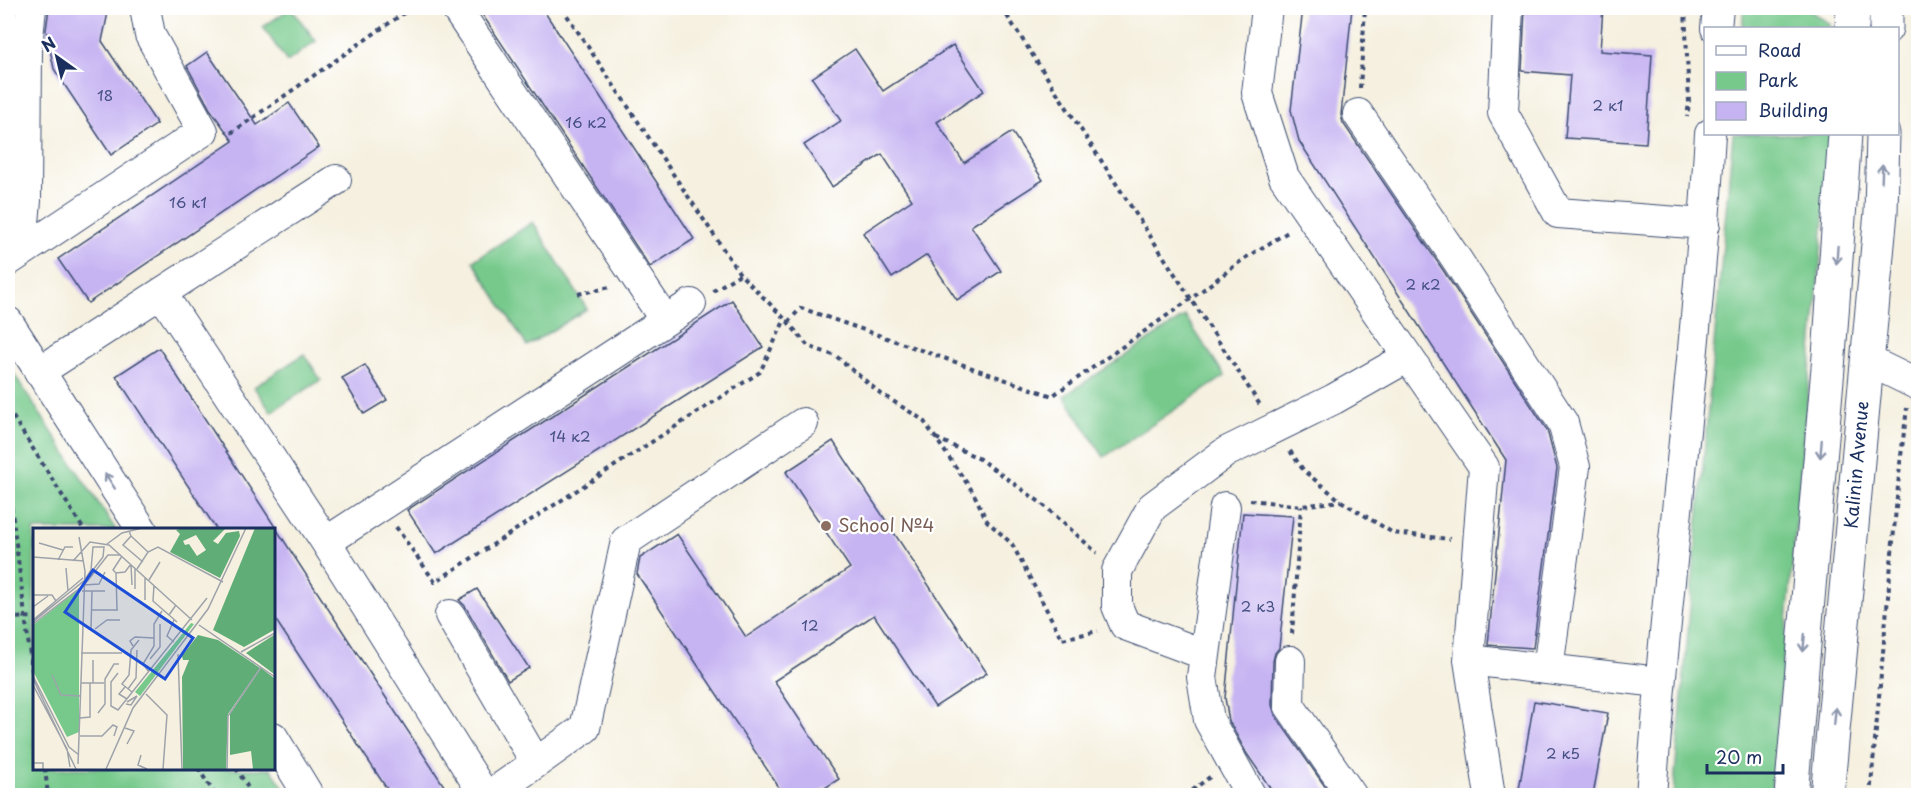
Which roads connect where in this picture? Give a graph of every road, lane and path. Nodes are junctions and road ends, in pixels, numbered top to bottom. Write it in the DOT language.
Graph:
graph roads {
  1 [pos="31,8"];
  2 [pos="145,8"];
  3 [pos="411,8"];
  4 [pos="456,8"];
  5 [pos="562,8"];
  6 [pos="1002,8"];
  7 [pos="1267,8"];
  8 [pos="1365,8"];
  9 [pos="1508,8"];
  10 [pos="1718,8"];
  11 [pos="1853,8"];
  12 [pos="1886,8"];
  13 [pos="1716,27"];
  14 [pos="1852,27"];
  15 [pos="1886,27"];
  16 [pos="280,99"];
  17 [pos="1358,114"];
  18 [pos="1710,135"];
  19 [pos="1845,135"];
  20 [pos="1883,135"];
  21 [pos="336,180"];
  22 [pos="1840,209"];
  23 [pos="1881,212"];
  24 [pos="1312,217"];
  25 [pos="1705,224"];
  26 [pos="8,260"];
  27 [pos="740,274"];
  28 [pos="1918,293"];
  29 [pos="162,294"];
  30 [pos="1192,298"];
  31 [pos="699,299"];
  32 [pos="665,320"];
  33 [pos="787,321"];
  34 [pos="8,322"];
  35 [pos="1408,357"];
  36 [pos="1867,360"];
  37 [pos="39,372"];
  38 [pos="1915,383"];
  39 [pos="8,409"];
  40 [pos="803,423"];
  41 [pos="1275,429"];
  42 [pos="932,436"];
  43 [pos="8,480"];
  44 [pos="1341,501"];
  45 [pos="380,506"];
  46 [pos="1301,506"];
  47 [pos="1225,507"];
  48 [pos="83,528"];
  49 [pos="141,528"];
  50 [pos="1478,540"];
  51 [pos="327,542"];
  52 [pos="1117,572"];
  53 [pos="450,615"];
  54 [pos="26,617"];
  55 [pos="33,617"];
  56 [pos="8,618"];
  57 [pos="1125,626"];
  58 [pos="1203,654"];
  59 [pos="1469,660"];
  60 [pos="1290,661"];
  61 [pos="1548,669"];
  62 [pos="33,678"];
  63 [pos="1659,682"];
  64 [pos="274,739"];
  65 [pos="536,763"];
  66 [pos="45,770"];
  67 [pos="199,770"];
  68 [pos="237,770"];
  69 [pos="48,795"];
  70 [pos="216,795"];
  71 [pos="253,795"];
  72 [pos="309,795"];
  73 [pos="487,795"];
  74 [pos="1251,795"];
  75 [pos="1352,795"];
  76 [pos="1490,795"];
  77 [pos="1651,795"];
  78 [pos="1791,795"];
  79 [pos="1827,795"];
  80 [pos="1870,795"];
  1 -- 26 [label="street"];
  2 -- 26 [label="street"];
  3 -- 16 [label="path"];
  4 -- 32 [label="street"];
  5 -- 27 [label="path"];
  6 -- 30 [label="path"];
  7 -- 24 [label="street"];
  8 -- 17 [label="path"];
  9 -- 25 [label="street"];
  10 -- 13 [label="street"];
  11 -- 14 [label="main road"];
  12 -- 15 [label="main road"];
  17 -- 61 [label="street"];
  18 -- 25 [label="street"];
  19 -- 22 [label="main road, Kalinin Avenue"];
  23 -- 20 [label="main road, Kalinin Avenue, one-way"];
  21 -- 29 [label="street"];
  22 -- 23 [label="main road"];
  22 -- 78 [label="main road, Kalinin Avenue, one-way"];
  23 -- 36 [label="main road, Kalinin Avenue"];
  24 -- 30 [label="path"];
  24 -- 35 [label="street"];
  25 -- 63 [label="street"];
  27 -- 31 [label="path"];
  27 -- 33 [label="path"];
  28 -- 38 [label="path"];
  29 -- 37 [label="street"];
  29 -- 51 [label="street"];
  30 -- 33 [label="path"];
  30 -- 41 [label="path"];
  31 -- 32 [label="street"];
  32 -- 45 [label="street"];
  33 -- 42 [label="path"];
  33 -- 45 [label="path"];
  34 -- 37 [label="street"];
  35 -- 41 [label="street"];
  35 -- 50 [label="street"];
  36 -- 38 [label="street"];
  79 -- 36 [label="main road, Kalinin Avenue, one-way"];
  49 -- 37 [label="street, one-way"];
  38 -- 80 [label="path"];
  39 -- 48 [label="path"];
  40 -- 65 [label="street"];
  41 -- 44 [label="path"];
  41 -- 52 [label="street"];
  42 -- 52 [label="path"];
  42 -- 57 [label="path"];
  43 -- 54 [label="path"];
  44 -- 46 [label="path"];
  44 -- 50 [label="path"];
  45 -- 51 [label="street"];
  46 -- 47 [label="path"];
  46 -- 60 [label="path"];
  47 -- 58 [label="street"];
  50 -- 59 [label="street"];
  51 -- 73 [label="street"];
  52 -- 57 [label="street"];
  53 -- 65 [label="street"];
  54 -- 55 [label="path"];
  54 -- 56 [label="path"];
  54 -- 62 [label="path"];
  57 -- 58 [label="street"];
  58 -- 74 [label="street"];
  59 -- 61 [label="street"];
  59 -- 76 [label="street"];
  60 -- 75 [label="street"];
  61 -- 63 [label="street"];
  63 -- 77 [label="street"];
  64 -- 72 [label="street"];
  65 -- 73 [label="street"];
  66 -- 69 [label="path"];
  67 -- 70 [label="path"];
  68 -- 71 [label="path"];
}
